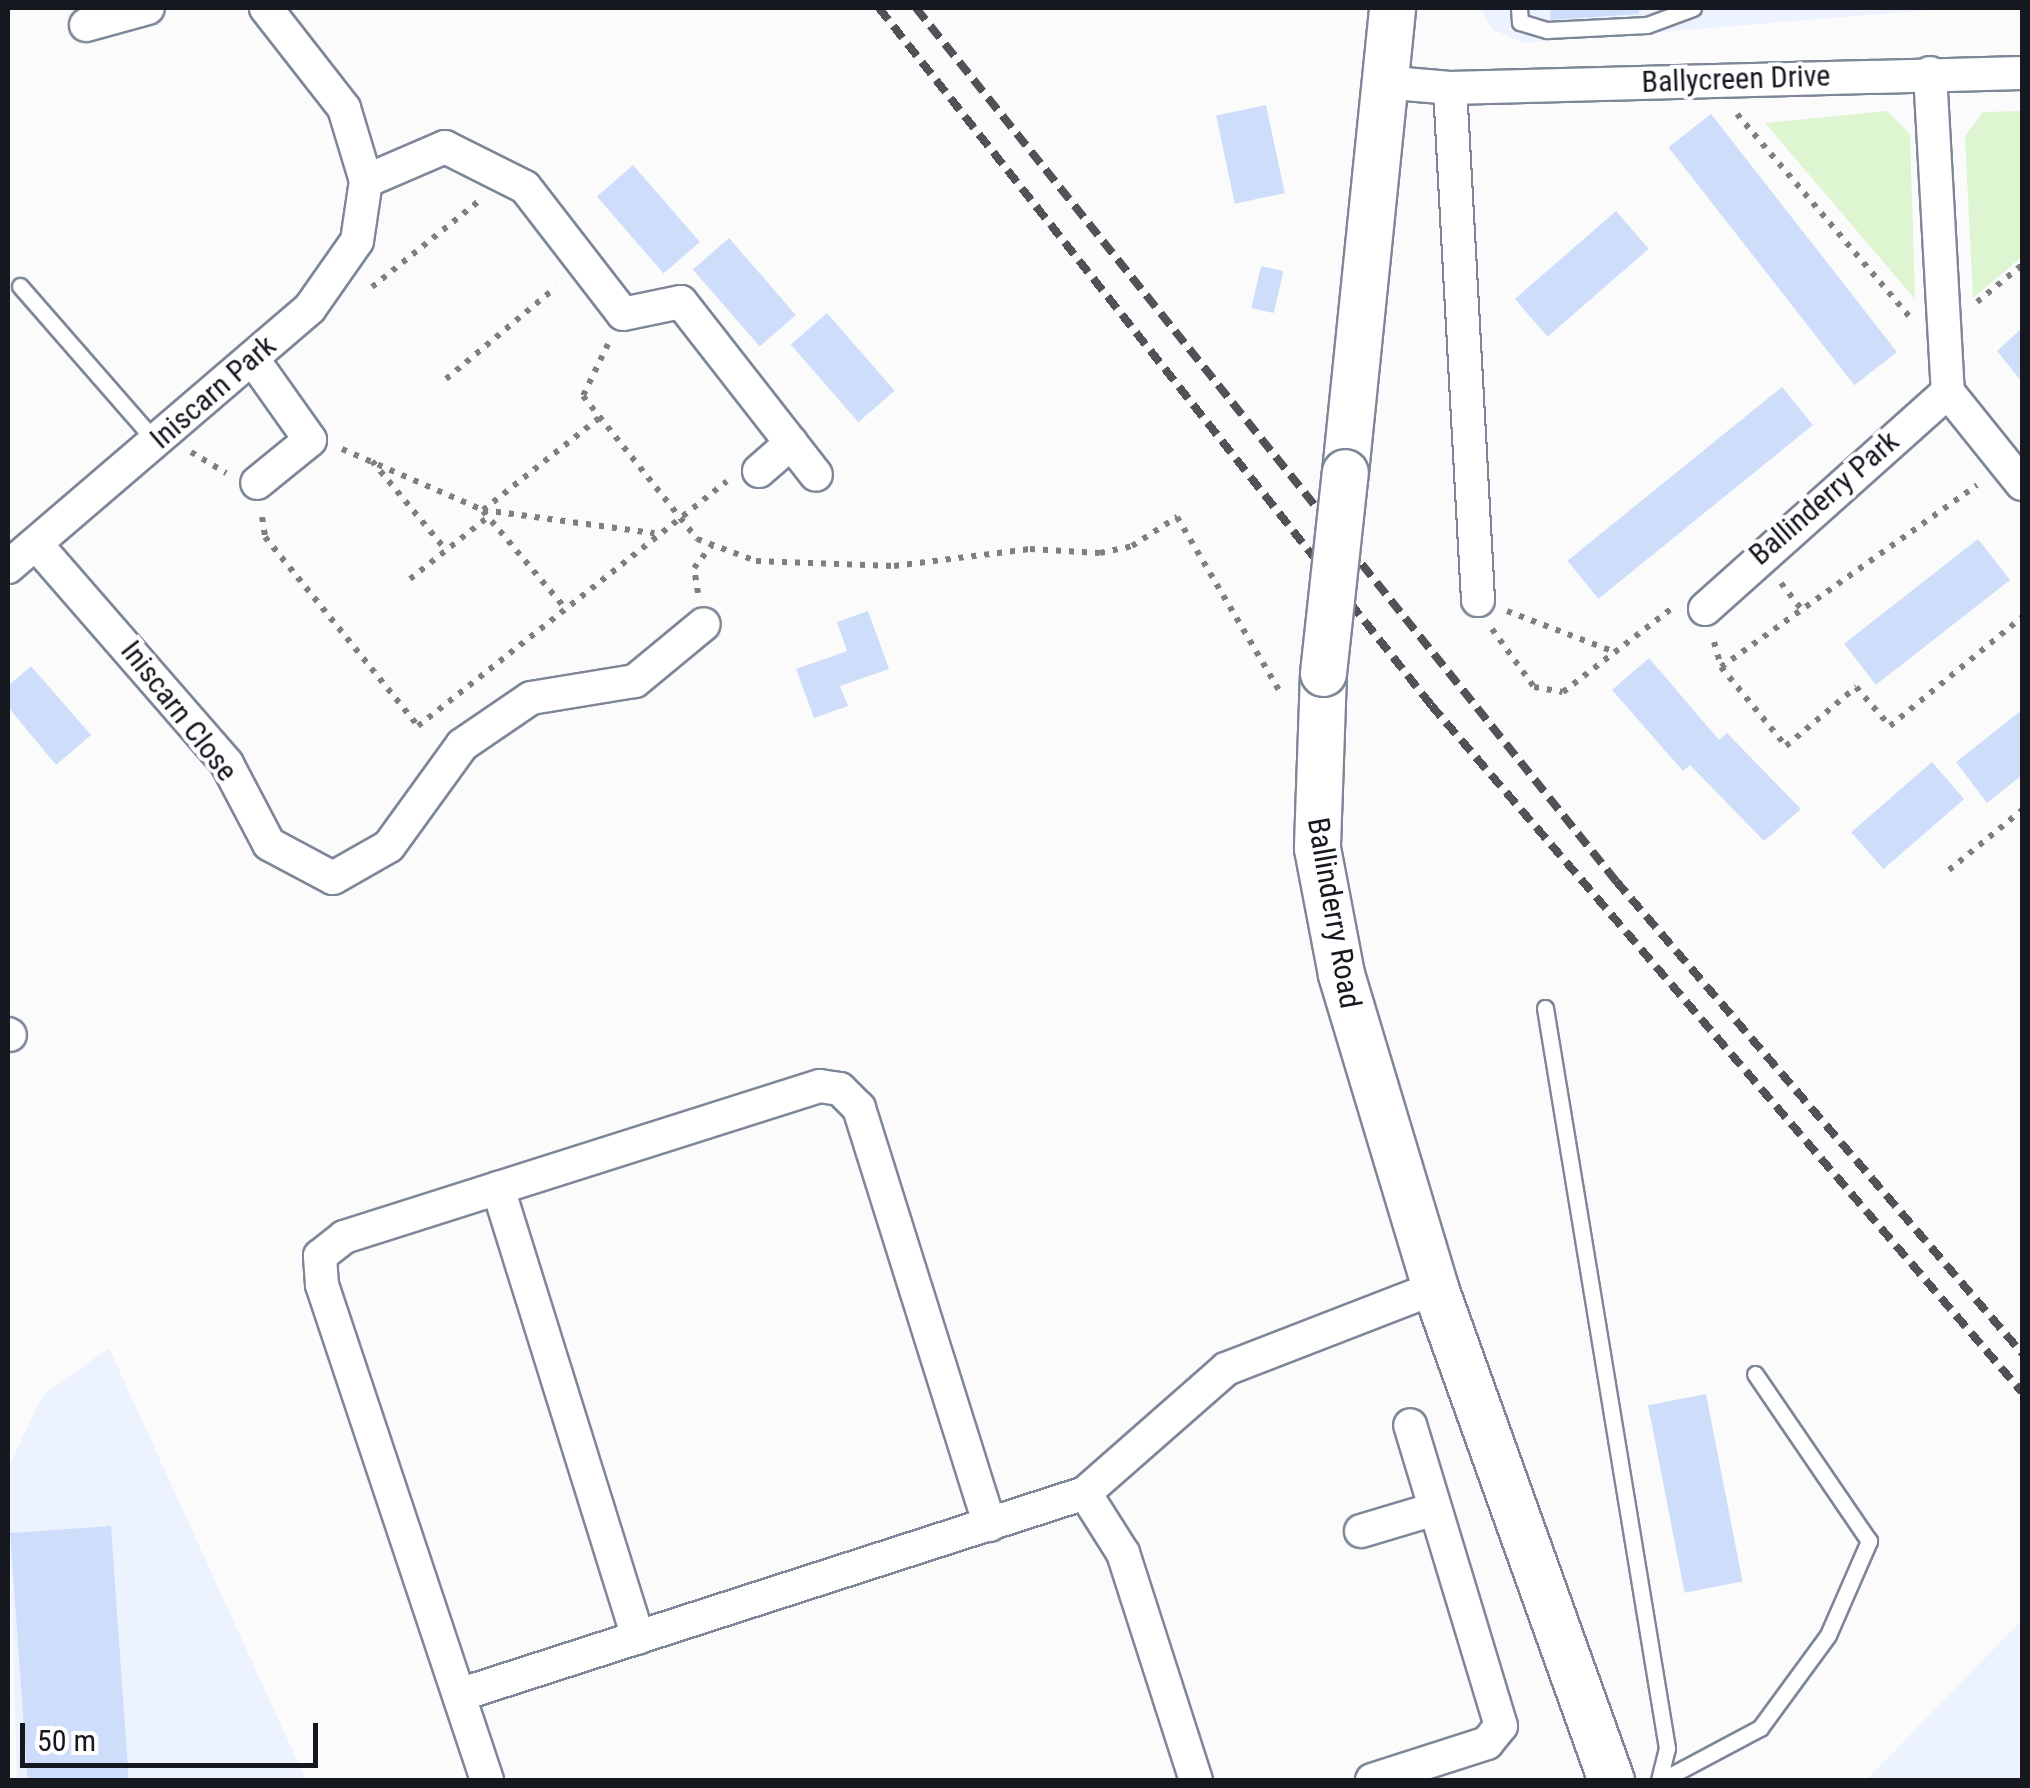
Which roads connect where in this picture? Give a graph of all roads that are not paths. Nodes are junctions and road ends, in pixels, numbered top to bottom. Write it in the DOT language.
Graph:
graph roads {
  1 [pos="148,8"];
  2 [pos="266,8"];
  3 [pos="1392,8"];
  4 [pos="1519,8"];
  5 [pos="1692,8"];
  6 [pos="86,25"];
  7 [pos="1930,73"];
  8 [pos="2022,74"];
  9 [pos="1382,82"];
  10 [pos="1450,88"];
  11 [pos="366,181"];
  12 [pos="20,286"];
  13 [pos="252,358"];
  14 [pos="1948,392"];
  15 [pos="163,435"];
  16 [pos="791,443"];
  17 [pos="759,471"];
  18 [pos="2015,474"];
  19 [pos="816,475"];
  20 [pos="257,483"];
  21 [pos="36,544"];
  22 [pos="8,567"];
  23 [pos="1478,600"];
  24 [pos="1705,609"];
  25 [pos="704,624"];
  26 [pos="1545,1008"];
  27 [pos="498,1188"];
  28 [pos="1435,1288"];
  29 [pos="1755,1374"];
  30 [pos="1410,1426"];
  31 [pos="1085,1494"];
  32 [pos="1435,1510"];
  33 [pos="990,1525"];
  34 [pos="1362,1531"];
  35 [pos="638,1638"];
  36 [pos="459,1695"];
  37 [pos="487,1780"];
  38 [pos="1196,1780"];
  39 [pos="1372,1780"];
  40 [pos="1610,1780"];
  41 [pos="1660,1780"];
  1 -- 6 [label="street"];
  2 -- 11 [label="street, Iniscarn Park"];
  3 -- 9 [label="main road, Ballinderry Road"];
  4 -- 5 [label="lane"];
  7 -- 8 [label="street, Ballycreen Drive"];
  7 -- 10 [label="street, Ballycreen Drive"];
  7 -- 14 [label="street"];
  9 -- 10 [label="street, Ballycreen Drive"];
  9 -- 28 [label="main road, Ballinderry Road, bridge"];
  10 -- 23 [label="street"];
  11 -- 13 [label="street, Iniscarn Park"];
  11 -- 16 [label="street"];
  12 -- 15 [label="lane"];
  13 -- 15 [label="street, Iniscarn Park"];
  13 -- 20 [label="street"];
  14 -- 18 [label="street"];
  14 -- 24 [label="street, Ballinderry Park"];
  15 -- 21 [label="street, Iniscarn Park"];
  16 -- 17 [label="street"];
  16 -- 19 [label="street"];
  21 -- 22 [label="street, Iniscarn Park"];
  21 -- 25 [label="street, Iniscarn Close"];
  26 -- 41 [label="lane"];
  27 -- 33 [label="street"];
  27 -- 35 [label="street"];
  27 -- 36 [label="street"];
  28 -- 31 [label="street"];
  28 -- 40 [label="main road, Ballinderry Road"];
  29 -- 41 [label="lane"];
  30 -- 32 [label="street"];
  31 -- 33 [label="street"];
  31 -- 38 [label="street"];
  32 -- 34 [label="street"];
  32 -- 39 [label="street"];
  33 -- 35 [label="street"];
  35 -- 36 [label="street"];
  36 -- 37 [label="street"];
}
